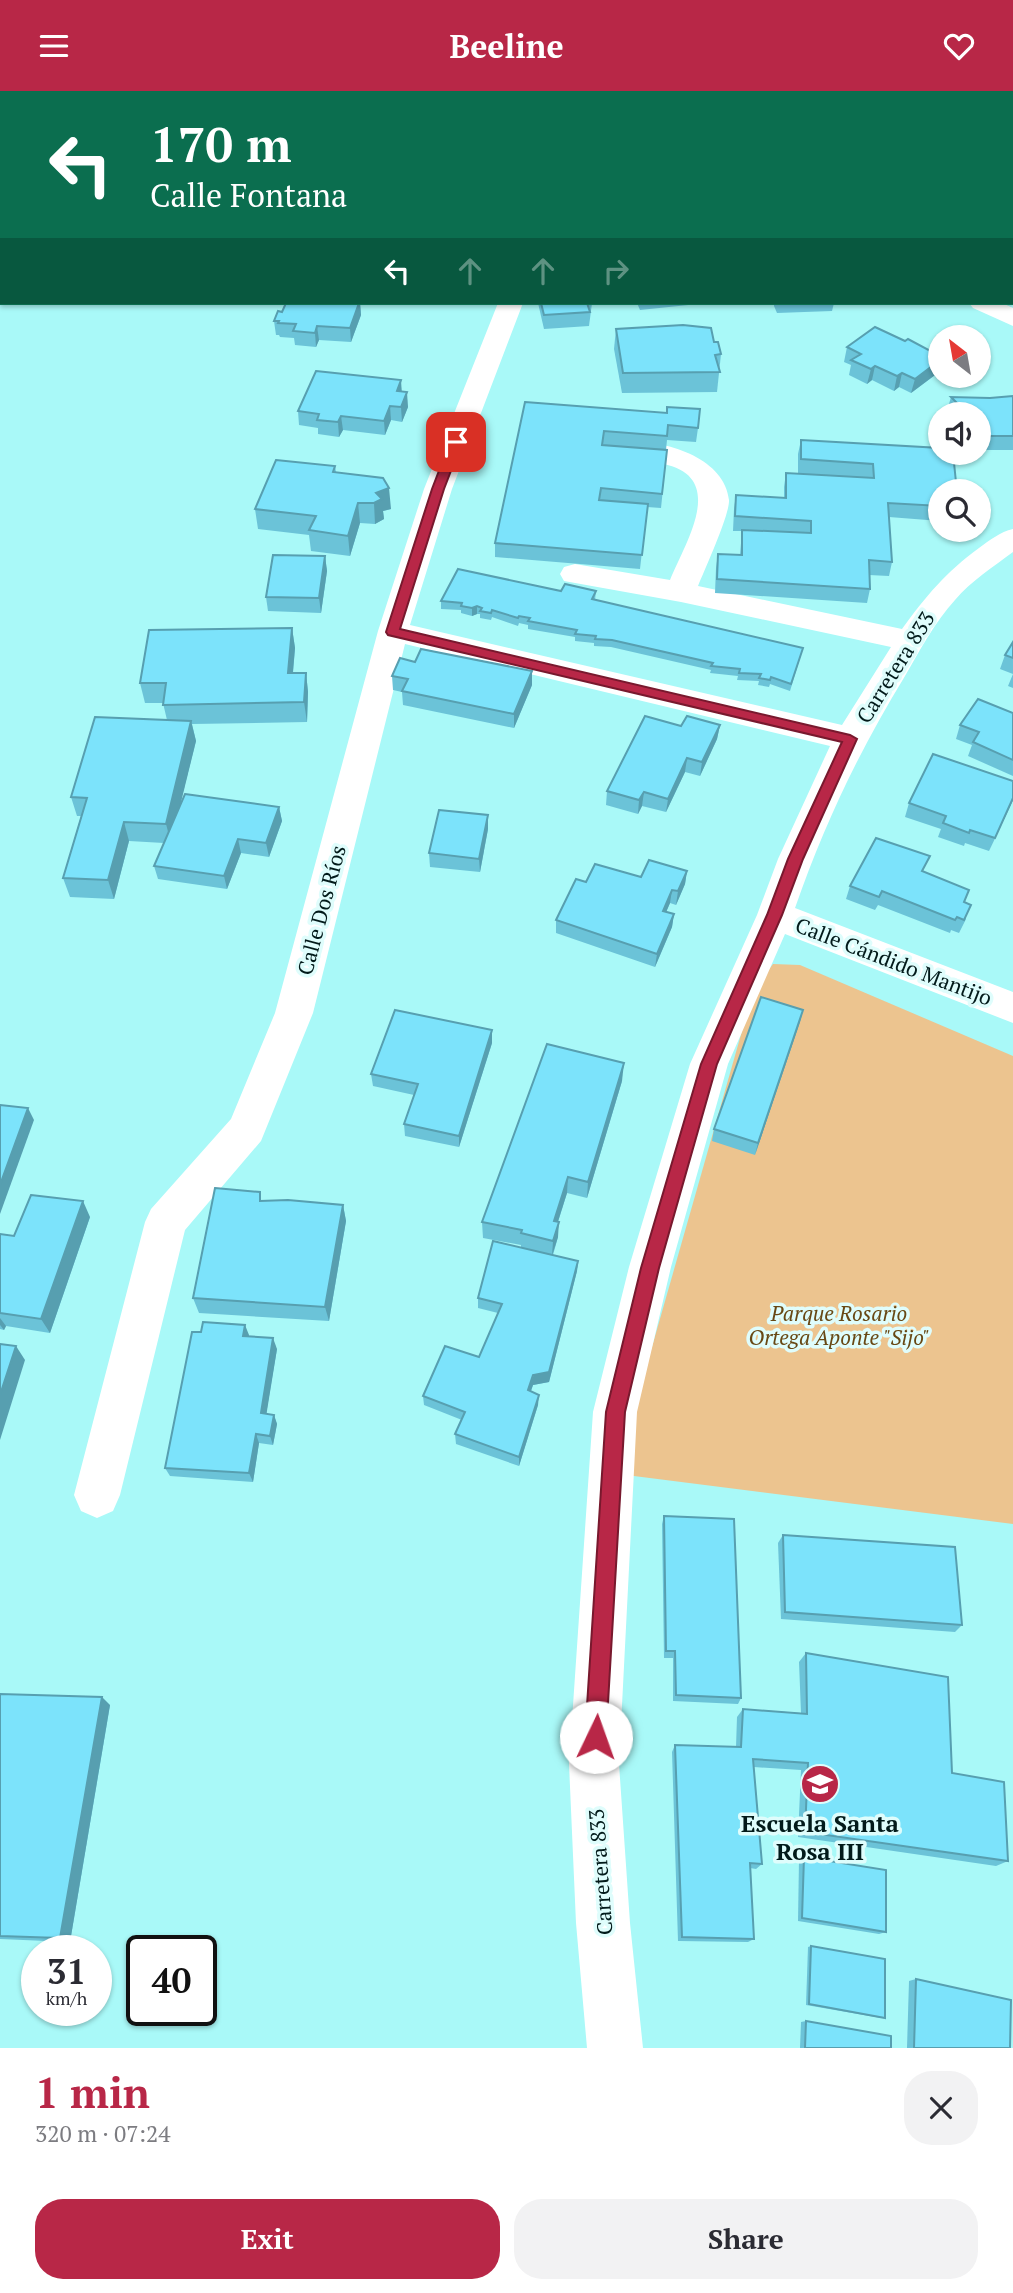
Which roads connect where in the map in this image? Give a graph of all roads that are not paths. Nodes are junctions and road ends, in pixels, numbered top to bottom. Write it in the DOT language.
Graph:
graph roads {
  1 [pos="509,305"];
  2 [pos="986,305"];
  3 [pos="1013,318"];
  4 [pos="609,449"];
  5 [pos="1013,538"];
  6 [pos="575,574"];
  7 [pos="681,592"];
  8 [pos="393,632"];
  9 [pos="910,641"];
  10 [pos="850,739"];
  11 [pos="775,915"];
  12 [pos="1013,1008"];
  13 [pos="97,1496"];
  14 [pos="615,2048"];
  1 -- 8 [label="street, Calle Dos Ríos"];
  2 -- 3 [label="street"];
  4 -- 7 [label="street"];
  5 -- 9 [label="street, Carretera 833"];
  6 -- 7 [label="street"];
  7 -- 9 [label="street"];
  8 -- 10 [label="street"];
  8 -- 13 [label="street, Calle Dos Ríos"];
  9 -- 10 [label="street, Carretera 833"];
  10 -- 11 [label="street, Carretera 833"];
  11 -- 12 [label="street, Calle Cándido Mantijo"];
  11 -- 14 [label="street, Carretera 833"];
}
